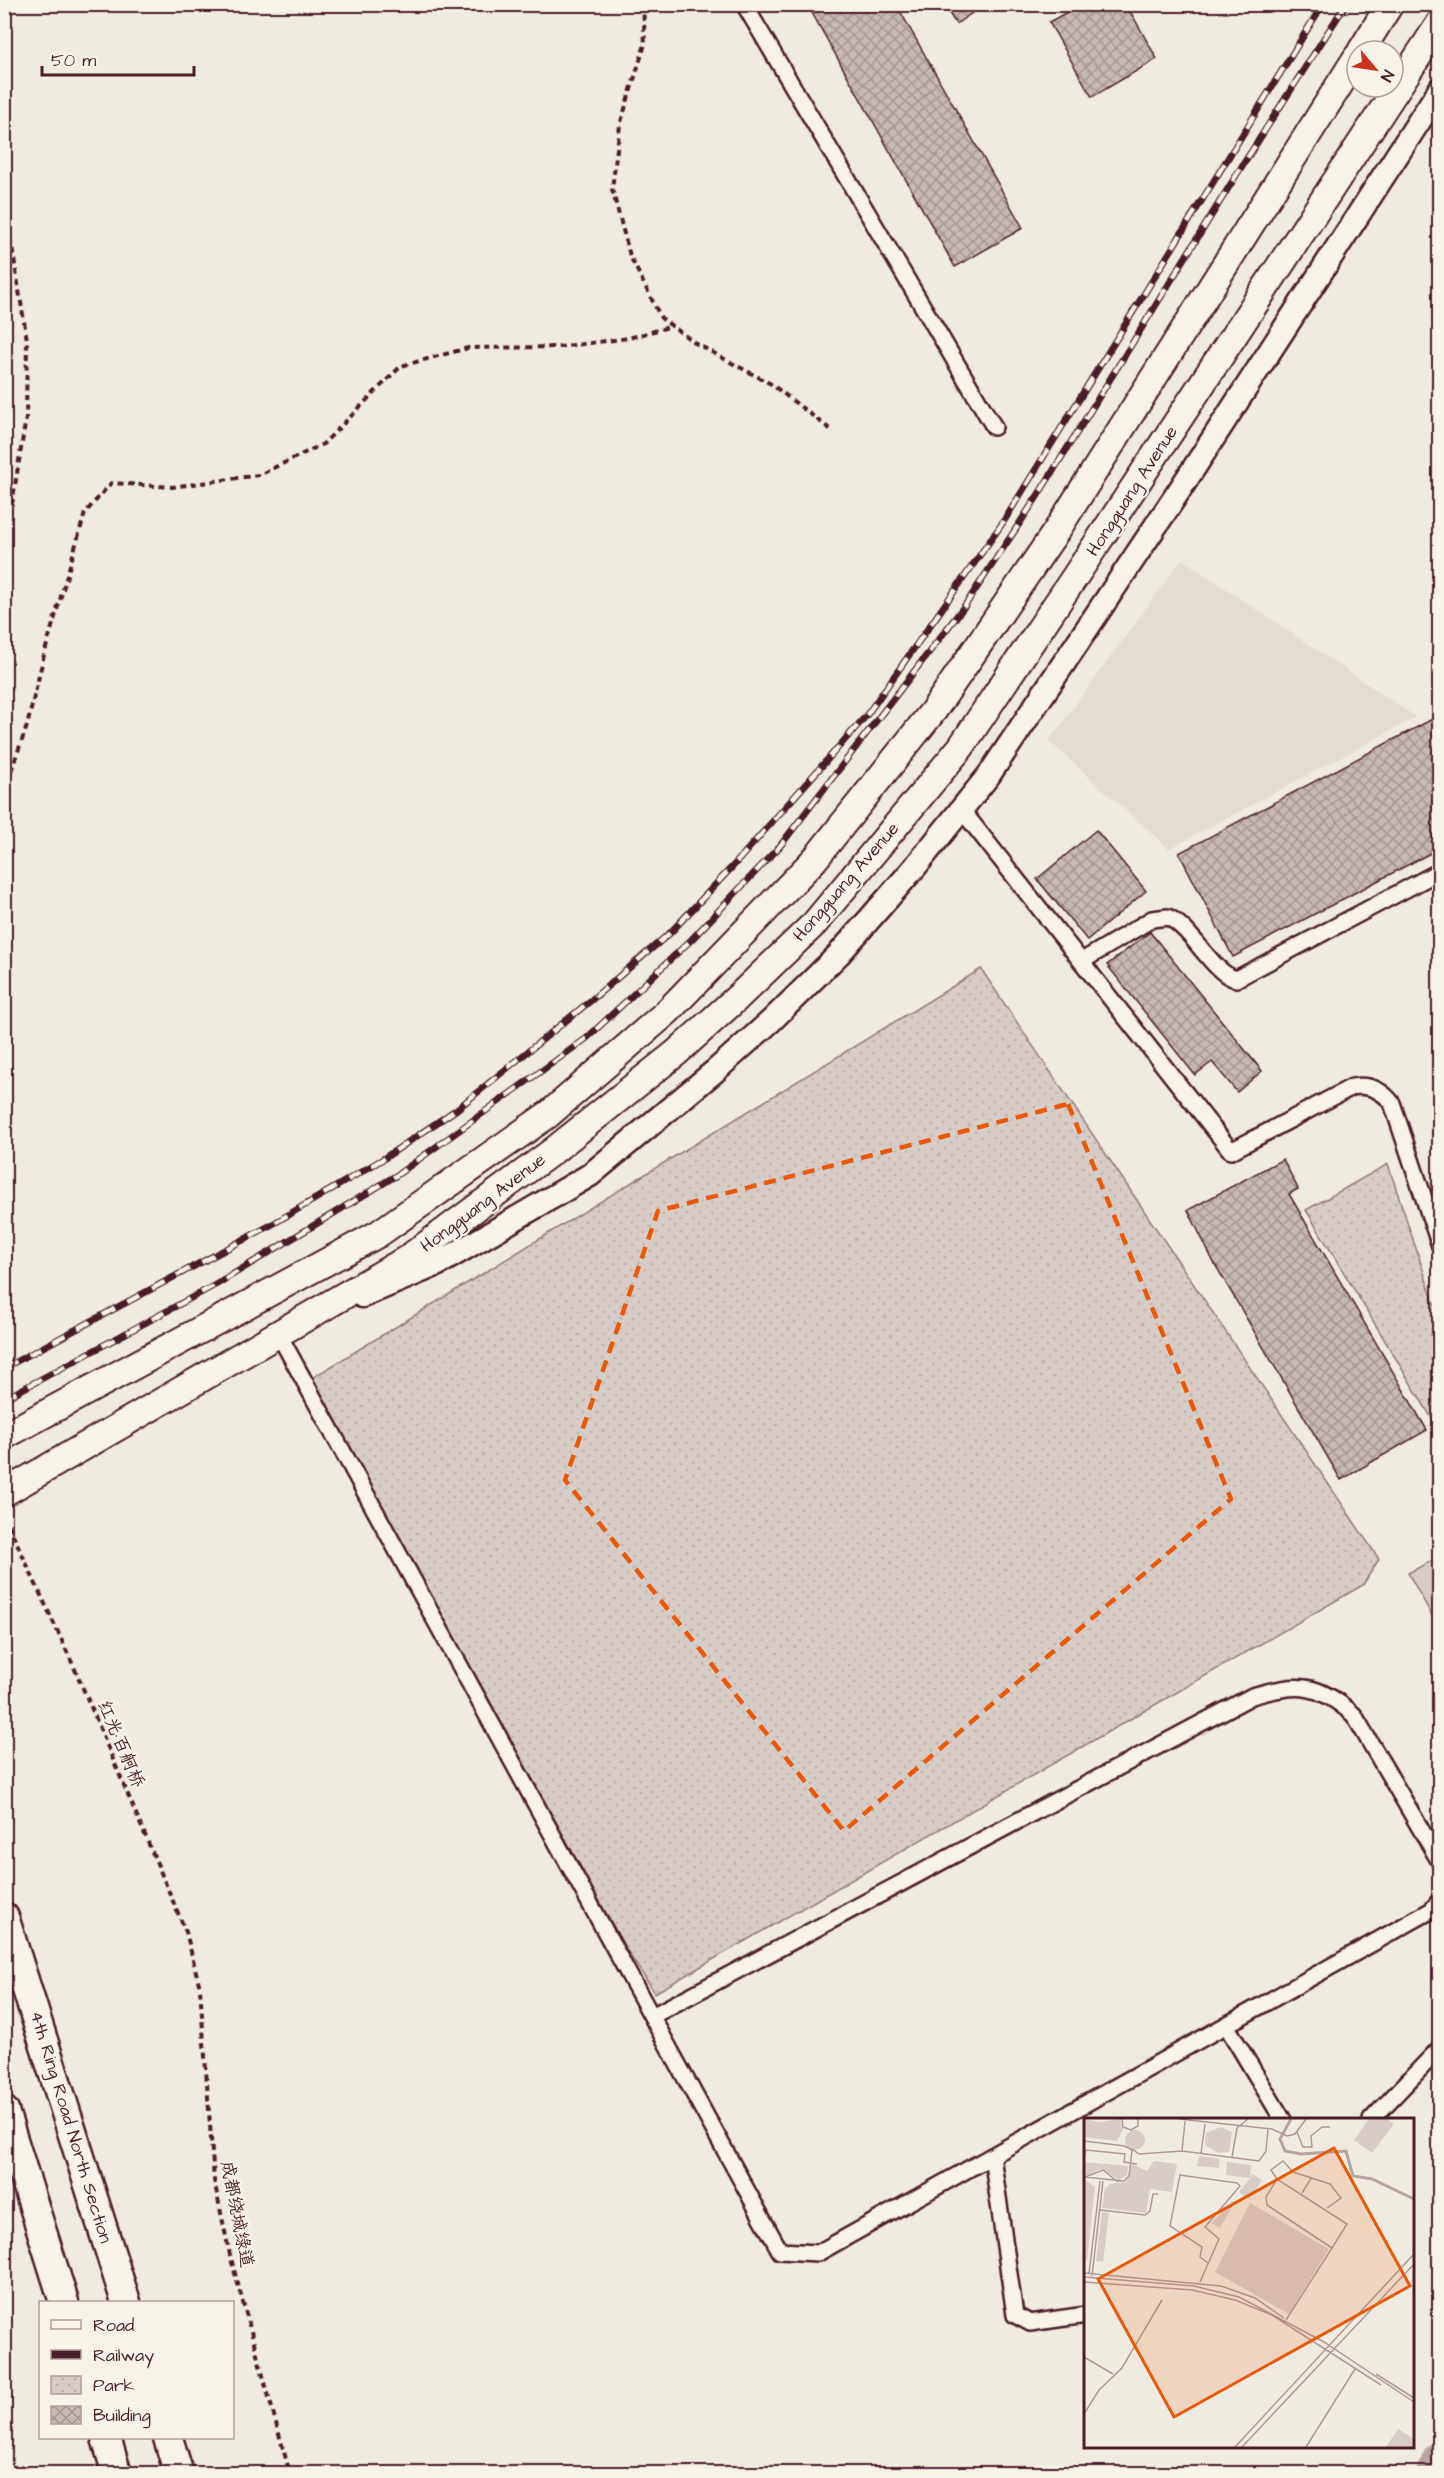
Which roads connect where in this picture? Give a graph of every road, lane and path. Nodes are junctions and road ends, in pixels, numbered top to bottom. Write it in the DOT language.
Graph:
graph roads {
  1 [pos="644,4"];
  2 [pos="744,4"];
  3 [pos="1390,4"];
  4 [pos="1440,23"];
  5 [pos="1368,39"];
  6 [pos="1345,76"];
  7 [pos="1440,88"];
  8 [pos="4,230"];
  9 [pos="672,326"];
  10 [pos="994,427"];
  11 [pos="831,430"];
  12 [pos="4,524"];
  13 [pos="4,791"];
  14 [pos="961,809"];
  15 [pos="1440,871"];
  16 [pos="1082,961"];
  17 [pos="1440,1246"];
  18 [pos="289,1327"];
  19 [pos="4,1436"];
  20 [pos="4,1493"];
  21 [pos="4,1515"];
  22 [pos="1440,1862"];
  23 [pos="1440,1900"];
  24 [pos="4,1917"];
  25 [pos="200,1988"];
  26 [pos="652,2016"];
  27 [pos="1226,2025"];
  28 [pos="1440,2048"];
  29 [pos="4,2111"];
  30 [pos="1282,2118"];
  31 [pos="1373,2118"];
  32 [pos="992,2156"];
  33 [pos="64,2301"];
  34 [pos="126,2301"];
  35 [pos="1084,2315"];
  36 [pos="106,2439"];
  37 [pos="168,2439"];
  38 [pos="117,2474"];
  39 [pos="179,2474"];
  40 [pos="290,2474"];
  1 -- 9 [label="path"];
  2 -- 10 [label="street"];
  3 -- 5 [label="highway"];
  4 -- 18 [label="highway, Hongguang Avenue"];
  6 -- 19 [label="highway, Hongguang Avenue"];
  7 -- 14 [label="main road"];
  8 -- 12 [label="path"];
  9 -- 11 [label="path"];
  9 -- 13 [label="path"];
  14 -- 16 [label="street"];
  14 -- 18 [label="main road"];
  15 -- 16 [label="street"];
  16 -- 17 [label="street"];
  18 -- 20 [label="highway, Hongguang Avenue"];
  18 -- 26 [label="street"];
  21 -- 25 [label="path, 红光·百舸桥"];
  22 -- 26 [label="street"];
  23 -- 27 [label="street"];
  24 -- 34 [label="highway, 4th Ring Road North Section"];
  25 -- 40 [label="path, 成都绕城绿道"];
  26 -- 32 [label="street"];
  27 -- 30 [label="street"];
  27 -- 32 [label="street"];
  28 -- 31 [label="street"];
  29 -- 33 [label="highway"];
  32 -- 35 [label="street"];
  36 -- 38 [label="highway"];
  37 -- 39 [label="highway"];
}
